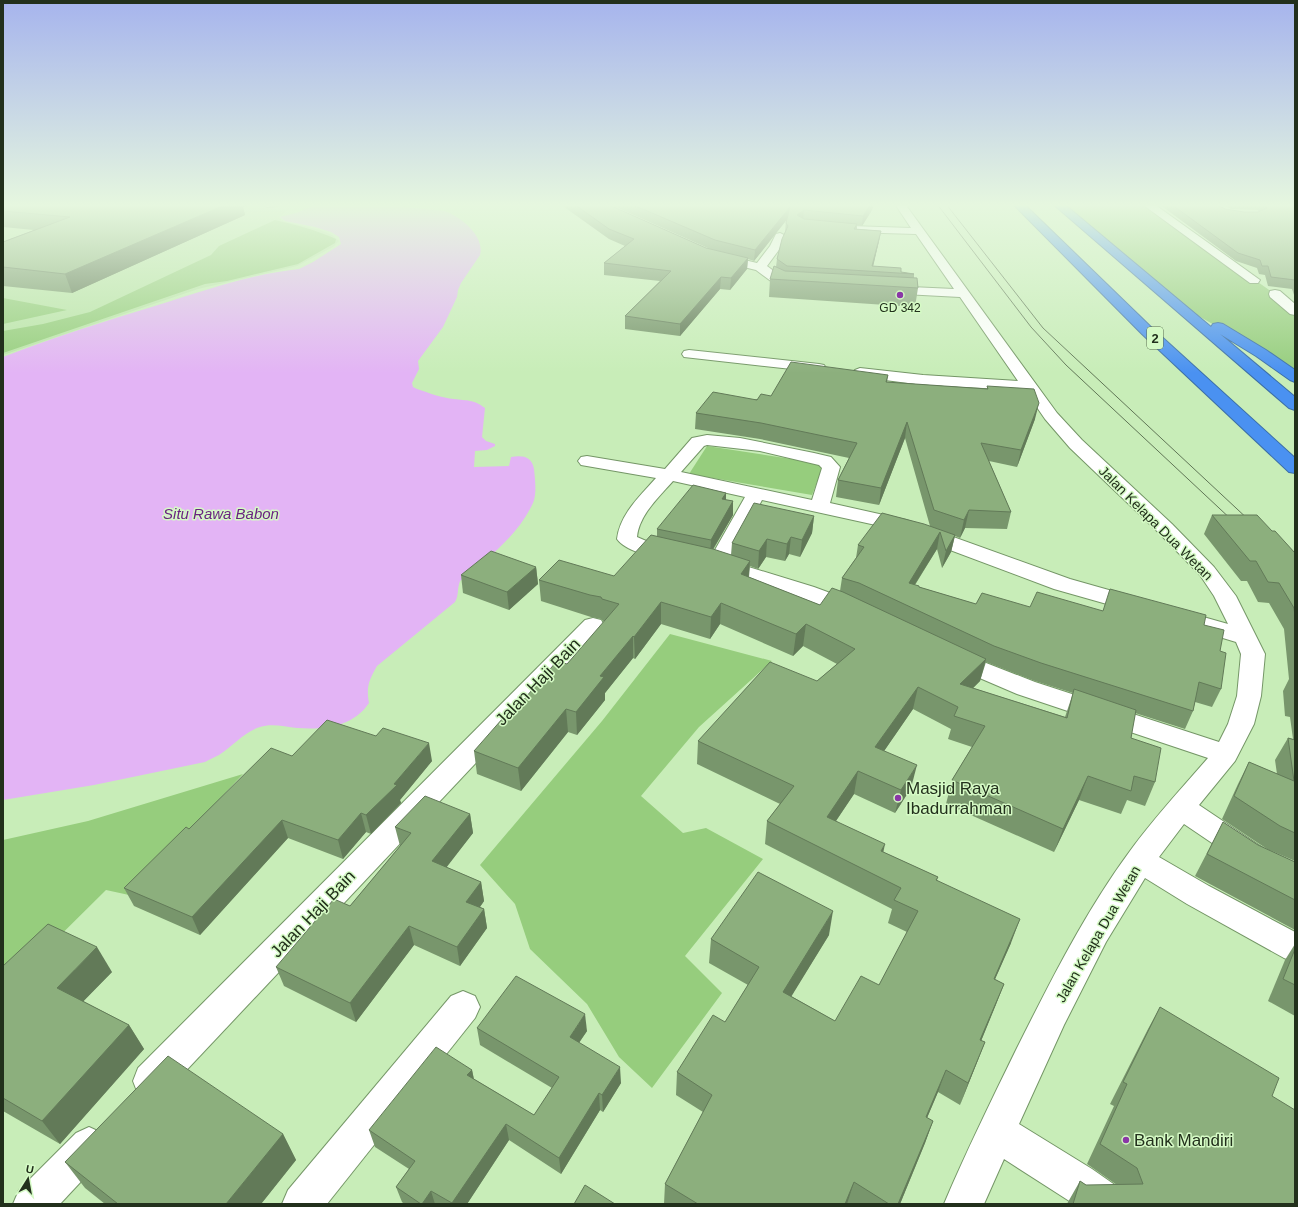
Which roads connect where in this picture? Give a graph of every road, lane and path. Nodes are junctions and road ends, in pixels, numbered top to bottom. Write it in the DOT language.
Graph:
graph roads {
  1 [pos="732,260"];
  2 [pos="765,260"];
  3 [pos="940,260"];
  4 [pos="1075,260"];
  5 [pos="1123,260"];
  6 [pos="1226,260"];
  7 [pos="760,267"];
  8 [pos="1254,280"];
  9 [pos="811,286"];
  10 [pos="881,289"];
  11 [pos="964,293"];
  12 [pos="1275,294"];
  13 [pos="1166,298"];
  14 [pos="1295,311"];
  15 [pos="689,354"];
  16 [pos="830,370"];
  17 [pos="845,371"];
  18 [pos="1295,377"];
  19 [pos="1030,386"];
  20 [pos="1295,405"];
  21 [pos="587,461"];
  22 [pos="1295,468"];
  23 [pos="670,475"];
  24 [pos="757,493"];
  25 [pos="819,506"];
  26 [pos="702,560"];
  27 [pos="870,617"];
  28 [pos="593,625"];
  29 [pos="1246,637"];
  30 [pos="936,650"];
  31 [pos="1226,754"];
  32 [pos="1180,807"];
  33 [pos="1140,860"];
  34 [pos="1295,877"];
  35 [pos="1295,948"];
  36 [pos="463,1007"];
  37 [pos="135,1098"];
  38 [pos="107,1127"];
  39 [pos="996,1132"];
  40 [pos="33,1204"];
  41 [pos="302,1204"];
  42 [pos="964,1204"];
  43 [pos="1108,1204"];
  1 -- 7 [label="street"];
  2 -- 7 [label="street"];
  3 -- 11 [label="street, Jalan Kelapa Dua Wetan"];
  4 -- 22 [label="highway, 2"];
  5 -- 13 [label="highway"];
  6 -- 8 [label="street"];
  7 -- 9 [label="street"];
  10 -- 11 [label="street"];
  11 -- 19 [label="street, Jalan Kelapa Dua Wetan"];
  12 -- 14 [label="street"];
  13 -- 18 [label="highway"];
  13 -- 20 [label="highway"];
  15 -- 16 [label="street"];
  17 -- 19 [label="street"];
  19 -- 29 [label="street, Jalan Kelapa Dua Wetan"];
  21 -- 23 [label="street"];
  23 -- 24 [label="street"];
  23 -- 25 [label="street"];
  23 -- 26 [label="street"];
  24 -- 25 [label="street"];
  24 -- 26 [label="street"];
  25 -- 29 [label="street"];
  26 -- 27 [label="street"];
  28 -- 37 [label="street, Jalan Haji Bain"];
  29 -- 31 [label="street, Jalan Kelapa Dua Wetan"];
  30 -- 31 [label="street"];
  31 -- 32 [label="street, Jalan Kelapa Dua Wetan"];
  32 -- 33 [label="street, Jalan Kelapa Dua Wetan"];
  32 -- 34 [label="street"];
  33 -- 35 [label="street"];
  33 -- 39 [label="street, Jalan Kelapa Dua Wetan"];
  36 -- 41 [label="street"];
  38 -- 40 [label="street"];
  39 -- 42 [label="street, Jalan Kelapa Dua Wetan"];
  39 -- 43 [label="street"];
}
